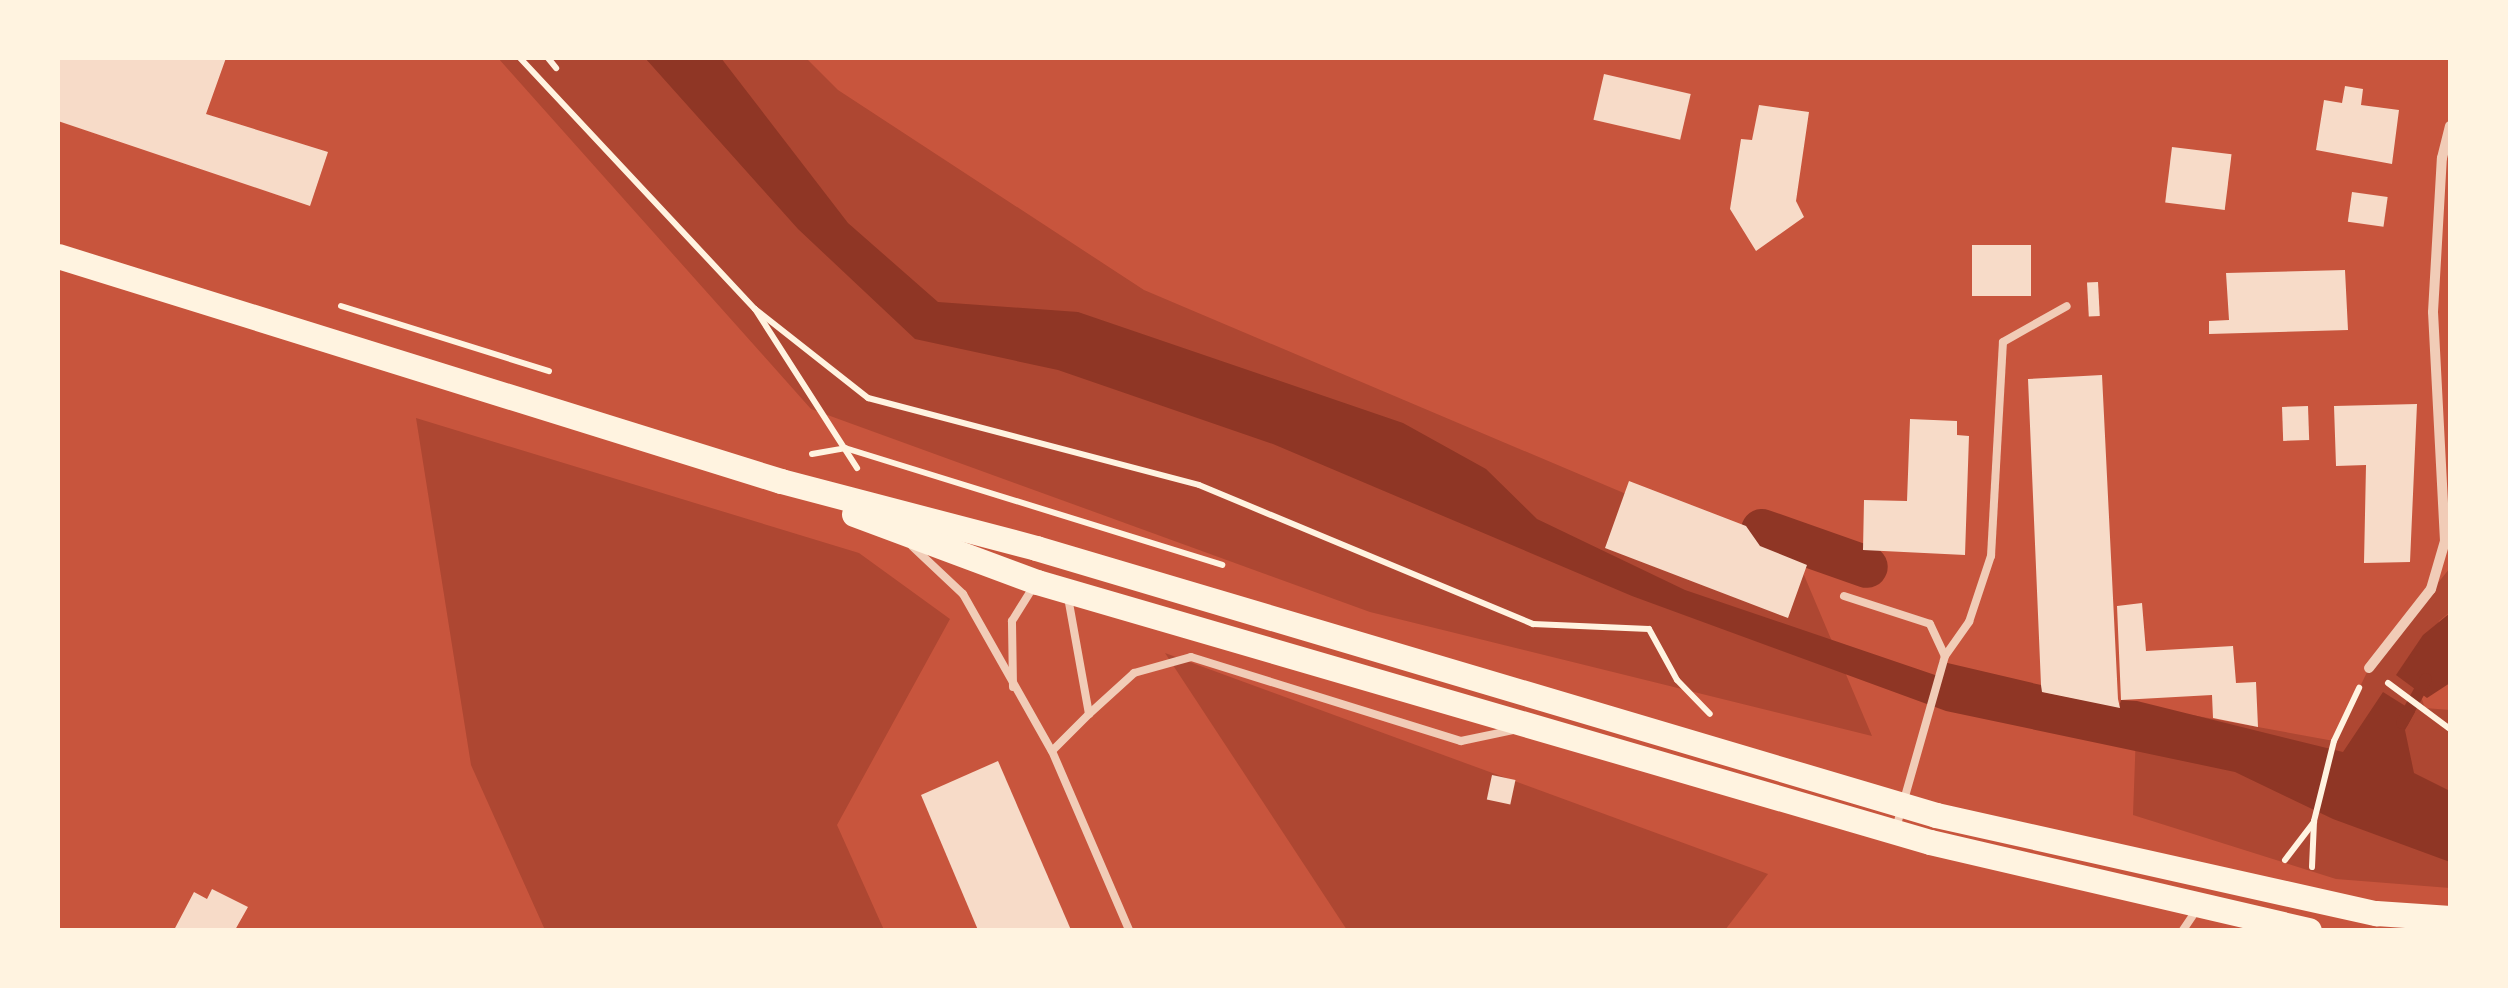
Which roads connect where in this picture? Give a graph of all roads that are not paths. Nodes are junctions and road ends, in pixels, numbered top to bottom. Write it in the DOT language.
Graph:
graph roads {
  1 [pos="2450,126"];
  2 [pos="58,256"];
  3 [pos="2066,306"];
  4 [pos="781,481"];
  5 [pos="898,533"];
  6 [pos="1057,556"];
  7 [pos="1037,582"];
  8 [pos="1067,590"];
  9 [pos="1844,596"];
  10 [pos="1946,656"];
  11 [pos="2369,668"];
  12 [pos="1014,691"];
  13 [pos="1089,714"];
  14 [pos="1532,726"];
  15 [pos="1052,751"];
  16 [pos="1900,804"];
  17 [pos="1896,832"];
  18 [pos="2199,905"];
  19 [pos="2450,918"];
  20 [pos="2272,926"];
  21 [pos="1129,930"];
  22 [pos="2183,930"];
  23 [pos="2308,930"];
  1 -- 11 [label="street"];
  2 -- 4 [label="main road"];
  3 -- 10 [label="lane"];
  4 -- 5 [label="main road"];
  4 -- 6 [label="main road"];
  5 -- 7 [label="main road"];
  5 -- 12 [label="lane"];
  6 -- 7 [label="lane"];
  6 -- 8 [label="lane"];
  6 -- 16 [label="main road"];
  7 -- 8 [label="main road"];
  7 -- 12 [label="lane"];
  8 -- 13 [label="lane"];
  8 -- 14 [label="main road"];
  9 -- 10 [label="lane"];
  10 -- 16 [label="lane"];
  12 -- 15 [label="lane"];
  13 -- 14 [label="lane"];
  13 -- 15 [label="lane"];
  14 -- 17 [label="main road"];
  15 -- 21 [label="lane"];
  16 -- 17 [label="lane"];
  16 -- 19 [label="main road"];
  17 -- 18 [label="main road"];
  18 -- 20 [label="main road"];
  18 -- 22 [label="lane"];
  20 -- 23 [label="main road"];
}
